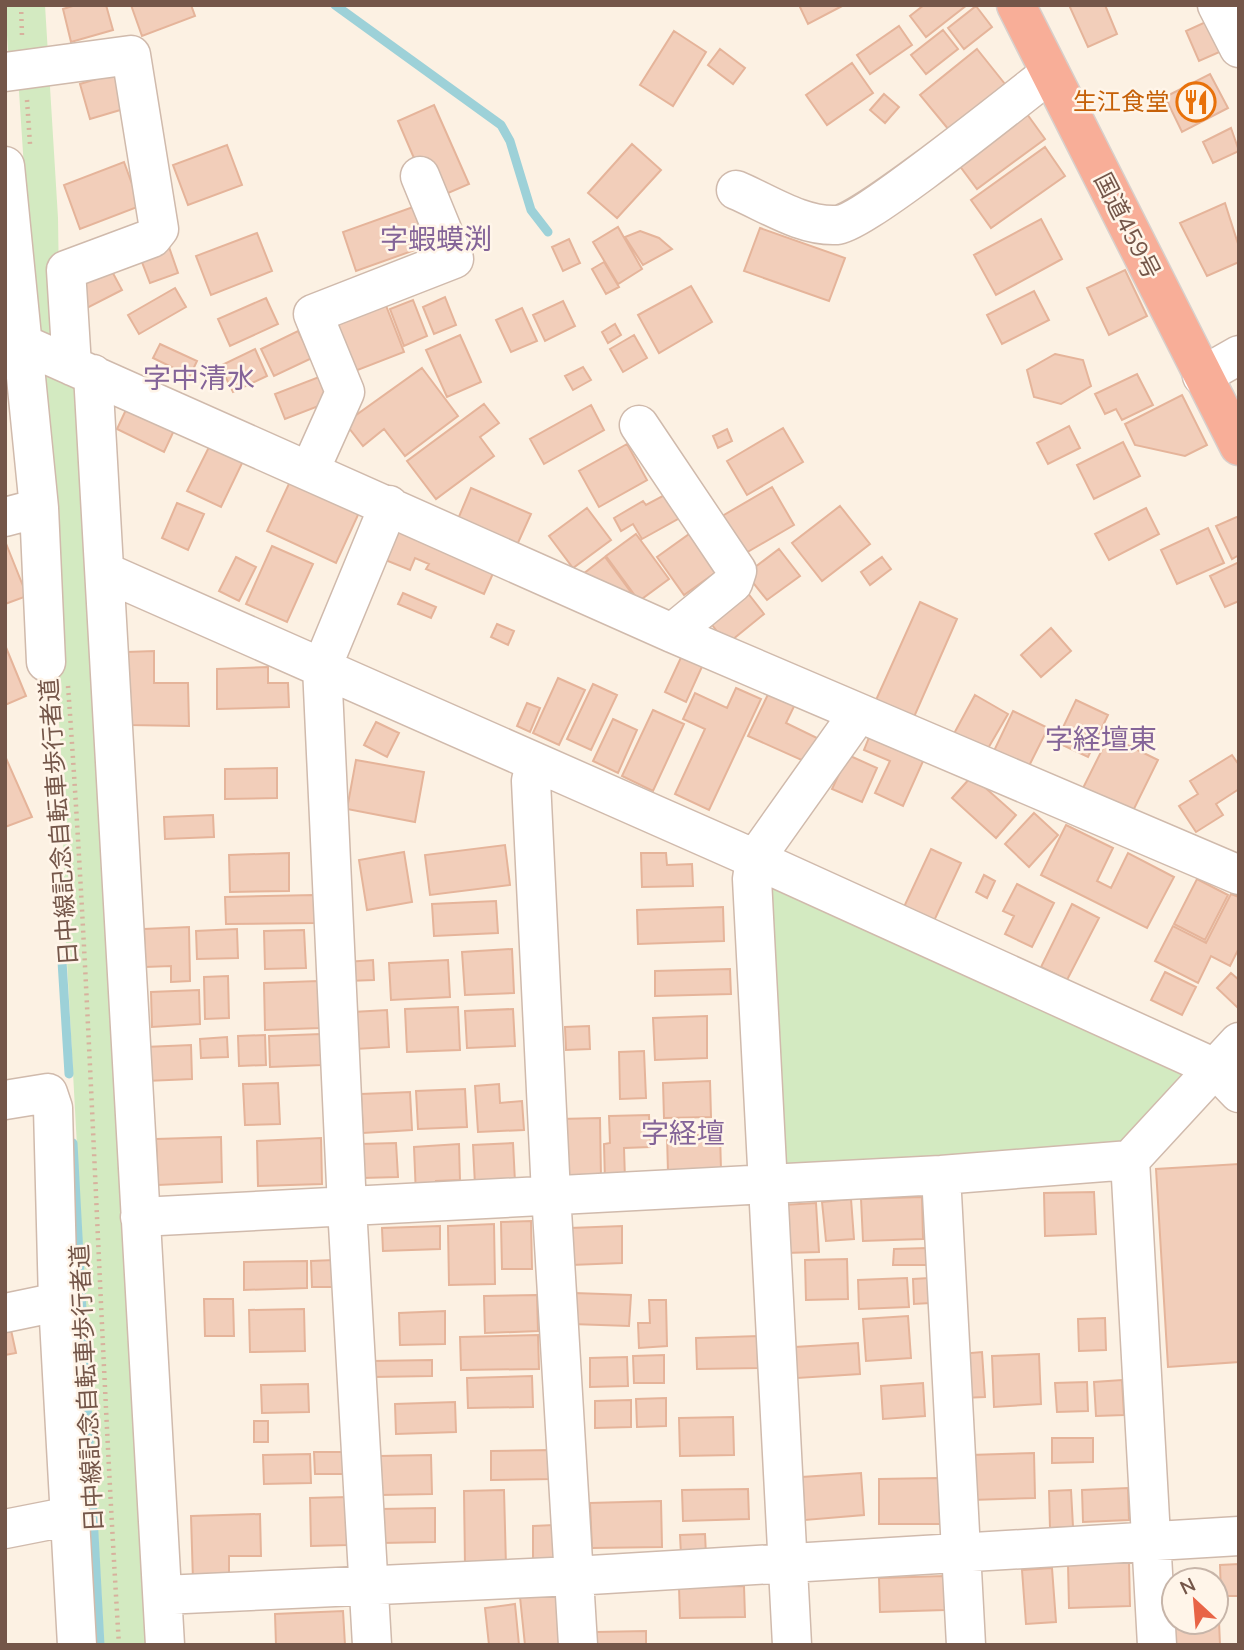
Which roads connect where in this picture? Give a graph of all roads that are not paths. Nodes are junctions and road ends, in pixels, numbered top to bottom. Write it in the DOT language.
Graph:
graph roads {
  1 [pos="1016,5"];
  2 [pos="1217,5"];
  3 [pos="1239,48"];
  4 [pos="15,70"];
  5 [pos="1050,73"];
  6 [pos="18,161"];
  7 [pos="420,176"];
  8 [pos="736,190"];
  9 [pos="15,340"];
  10 [pos="1239,355"];
  11 [pos="83,370"];
  12 [pos="1202,376"];
  13 [pos="639,425"];
  14 [pos="1239,446"];
  15 [pos="310,470"];
  16 [pos="389,505"];
  17 [pos="22,512"];
  18 [pos="105,572"];
  19 [pos="672,633"];
  20 [pos="322,667"];
  21 [pos="56,669"];
  22 [pos="858,714"];
  23 [pos="535,762"];
  24 [pos="755,859"];
  25 [pos="1239,875"];
  26 [pos="1231,1067"];
  27 [pos="5,1100"];
  28 [pos="1130,1160"];
  29 [pos="941,1175"];
  30 [pos="766,1183"];
  31 [pos="551,1194"];
  32 [pos="346,1207"];
  33 [pos="140,1217"];
  34 [pos="58,1302"];
  35 [pos="5,1313"];
  36 [pos="71,1516"];
  37 [pos="5,1529"];
  38 [pos="1239,1536"];
  39 [pos="1151,1540"];
  40 [pos="961,1552"];
  41 [pos="787,1563"];
  42 [pos="574,1576"];
  43 [pos="368,1584"];
  44 [pos="163,1595"];
  45 [pos="77,1645"];
  46 [pos="165,1645"];
  47 [pos="372,1645"];
  48 [pos="578,1645"];
  49 [pos="792,1645"];
  50 [pos="966,1645"];
  51 [pos="1157,1645"];
  1 -- 5 [label="highway, 国道459号"];
  2 -- 3 [label="street"];
  4 -- 11 [label="street"];
  5 -- 8 [label="street"];
  5 -- 12 [label="highway, 国道459号"];
  6 -- 9 [label="street"];
  7 -- 15 [label="street"];
  9 -- 11 [label="street"];
  9 -- 17 [label="street"];
  10 -- 12 [label="street"];
  11 -- 15 [label="street"];
  11 -- 18 [label="street"];
  12 -- 14 [label="highway, 国道459号"];
  13 -- 19 [label="street"];
  15 -- 16 [label="street"];
  16 -- 19 [label="street"];
  16 -- 20 [label="street"];
  17 -- 21 [label="street"];
  18 -- 20 [label="street"];
  18 -- 33 [label="street"];
  19 -- 22 [label="street"];
  20 -- 23 [label="street"];
  20 -- 32 [label="street"];
  22 -- 24 [label="street"];
  22 -- 25 [label="street"];
  23 -- 24 [label="street"];
  23 -- 31 [label="street"];
  24 -- 26 [label="street"];
  24 -- 30 [label="street"];
  26 -- 28 [label="street"];
  27 -- 34 [label="street"];
  28 -- 29 [label="street"];
  28 -- 39 [label="street"];
  29 -- 30 [label="street"];
  29 -- 40 [label="street"];
  30 -- 31 [label="street"];
  30 -- 41 [label="street"];
  31 -- 32 [label="street"];
  31 -- 42 [label="street"];
  32 -- 33 [label="street"];
  32 -- 43 [label="street"];
  33 -- 44 [label="street"];
  34 -- 35 [label="street"];
  34 -- 36 [label="street"];
  36 -- 37 [label="street"];
  36 -- 45 [label="street"];
  38 -- 39 [label="street"];
  39 -- 40 [label="street"];
  39 -- 51 [label="street"];
  40 -- 41 [label="street"];
  40 -- 50 [label="street"];
  41 -- 42 [label="street"];
  41 -- 49 [label="street"];
  42 -- 43 [label="street"];
  42 -- 48 [label="street"];
  43 -- 44 [label="street"];
  43 -- 47 [label="street"];
  44 -- 46 [label="street"];
}
